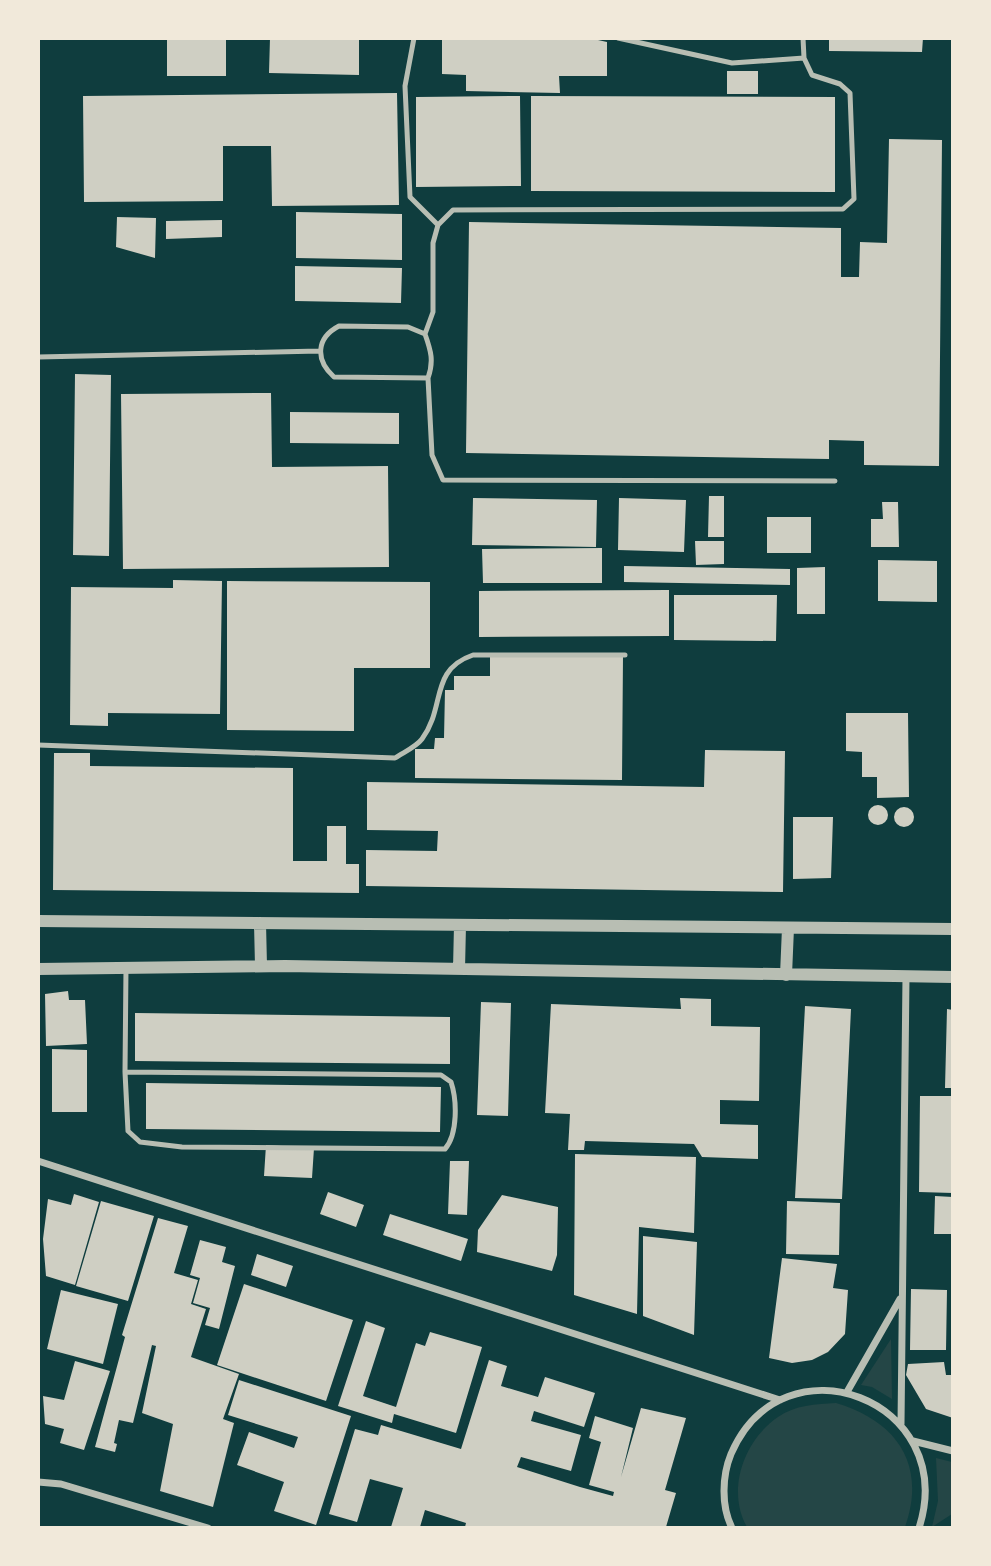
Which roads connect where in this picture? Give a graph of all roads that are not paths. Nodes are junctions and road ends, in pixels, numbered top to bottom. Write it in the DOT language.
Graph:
graph roads {
  1 [pos="414,38"];
  2 [pos="618,38"];
  3 [pos="803,38"];
  4 [pos="804,58"];
  5 [pos="438,225"];
  6 [pos="425,334"];
  7 [pos="319,351"];
  8 [pos="38,357"];
  9 [pos="428,378"];
  10 [pos="835,481"];
  11 [pos="625,655"];
  12 [pos="38,745"];
  13 [pos="38,921"];
  14 [pos="260,923"];
  15 [pos="460,925"];
  16 [pos="788,928"];
  17 [pos="953,929"];
  18 [pos="261,966"];
  19 [pos="38,968"];
  20 [pos="126,968"];
  21 [pos="459,969"];
  22 [pos="786,975"];
  23 [pos="906,977"];
  24 [pos="953,977"];
  25 [pos="125,1072"];
  26 [pos="38,1161"];
  27 [pos="901,1298"];
  28 [pos="847,1392"];
  29 [pos="780,1400"];
  30 [pos="901,1424"];
  31 [pos="914,1441"];
  32 [pos="953,1451"];
  33 [pos="38,1482"];
  34 [pos="729,1525"];
  35 [pos="208,1528"];
  36 [pos="919,1528"];
  1 -- 5 [label="lane"];
  2 -- 4 [label="lane"];
  3 -- 4 [label="lane"];
  4 -- 5 [label="lane"];
  5 -- 6 [label="lane"];
  6 -- 7 [label="lane"];
  6 -- 9 [label="lane"];
  7 -- 8 [label="lane"];
  7 -- 9 [label="lane"];
  9 -- 10 [label="lane"];
  11 -- 12 [label="lane"];
  13 -- 14 [label="street"];
  14 -- 15 [label="street"];
  14 -- 18 [label="street"];
  15 -- 16 [label="street"];
  15 -- 21 [label="street"];
  16 -- 17 [label="street"];
  16 -- 22 [label="street"];
  18 -- 20 [label="street"];
  18 -- 21 [label="street"];
  19 -- 20 [label="street"];
  20 -- 25 [label="lane"];
  21 -- 22 [label="street"];
  22 -- 23 [label="street"];
  23 -- 24 [label="street"];
  23 -- 27 [label="street"];
  25 -- 25 [label="lane"];
  26 -- 29 [label="street"];
  27 -- 28 [label="street"];
  27 -- 30 [label="street"];
  28 -- 29 [label="street"];
  28 -- 30 [label="street"];
  29 -- 34 [label="street"];
  30 -- 31 [label="street"];
  31 -- 32 [label="street"];
  31 -- 36 [label="street"];
  33 -- 35 [label="street"];
}
